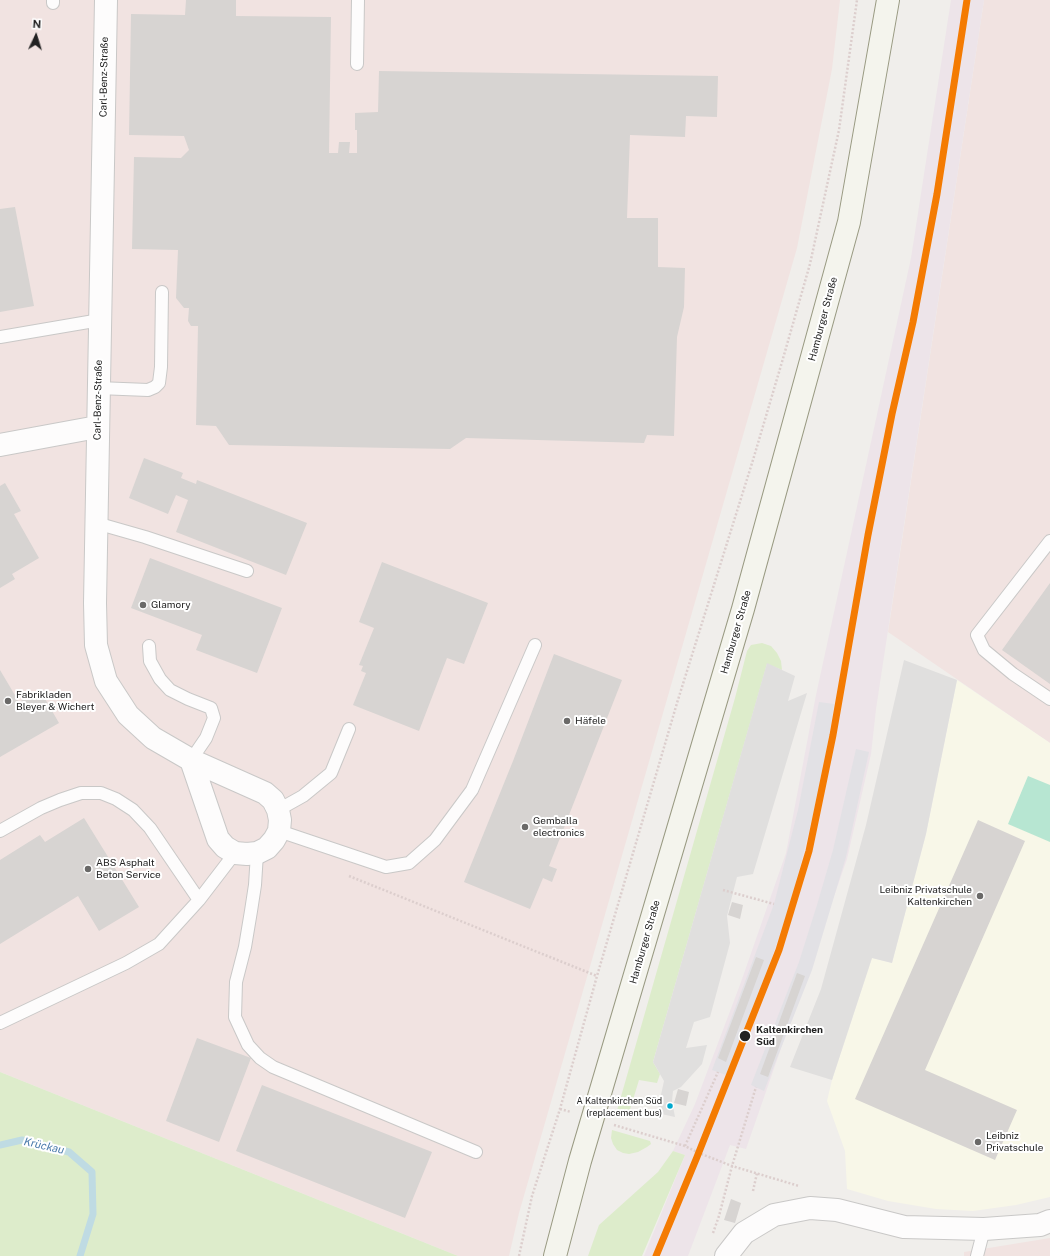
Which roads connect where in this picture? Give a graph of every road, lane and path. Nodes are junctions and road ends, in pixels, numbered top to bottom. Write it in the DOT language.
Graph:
graph roads {
  1 [pos="106,0"];
  2 [pos="358,0"];
  3 [pos="857,0"];
  4 [pos="888,0"];
  5 [pos="357,64"];
  6 [pos="162,292"];
  7 [pos="100,320"];
  8 [pos="0,336"];
  9 [pos="98,388"];
  10 [pos="98,428"];
  11 [pos="0,445"];
  12 [pos="96,522"];
  13 [pos="1050,541"];
  14 [pos="247,571"];
  15 [pos="535,645"];
  16 [pos="149,646"];
  17 [pos="1050,699"];
  18 [pos="349,729"];
  19 [pos="191,760"];
  20 [pos="278,820"];
  21 [pos="0,831"];
  22 [pos="236,853"];
  23 [pos="257,853"];
  24 [pos="348,875"];
  25 [pos="723,890"];
  26 [pos="200,900"];
  27 [pos="774,904"];
  28 [pos="597,976"];
  29 [pos="0,1023"];
  30 [pos="718,1072"];
  31 [pos="756,1088"];
  32 [pos="560,1108"];
  33 [pos="592,1119"];
  34 [pos="685,1146"];
  35 [pos="476,1152"];
  36 [pos="732,1166"];
  37 [pos="757,1173"];
  38 [pos="804,1187"];
  39 [pos="753,1191"];
  40 [pos="1050,1221"];
  41 [pos="984,1229"];
  42 [pos="712,1236"];
  43 [pos="519,1256"];
  44 [pos="555,1256"];
  45 [pos="726,1256"];
  46 [pos="977,1256"];
  1 -- 7 [label="street, Carl-Benz-Straße"];
  2 -- 5 [label="lane"];
  3 -- 28 [label="path"];
  4 -- 33 [label="main road, Hamburger Straße"];
  6 -- 9 [label="lane"];
  7 -- 8 [label="lane"];
  7 -- 9 [label="street, Carl-Benz-Straße"];
  9 -- 10 [label="street, Carl-Benz-Straße"];
  10 -- 11 [label="street"];
  10 -- 12 [label="street, Carl-Benz-Straße"];
  12 -- 14 [label="lane"];
  12 -- 19 [label="street, Carl-Benz-Straße"];
  13 -- 17 [label="lane"];
  15 -- 20 [label="lane"];
  16 -- 19 [label="lane"];
  18 -- 20 [label="lane"];
  19 -- 20 [label="street, Carl-Benz-Straße"];
  19 -- 22 [label="street"];
  20 -- 23 [label="street"];
  21 -- 26 [label="lane"];
  22 -- 23 [label="street"];
  22 -- 26 [label="lane"];
  23 -- 35 [label="lane"];
  24 -- 28 [label="path"];
  25 -- 27 [label="path"];
  26 -- 29 [label="lane"];
  28 -- 32 [label="path"];
  30 -- 34 [label="path"];
  31 -- 36 [label="path"];
  32 -- 33 [label="path"];
  32 -- 43 [label="path"];
  33 -- 34 [label="path"];
  33 -- 44 [label="main road, Hamburger Straße"];
  34 -- 36 [label="path"];
  36 -- 37 [label="path"];
  36 -- 42 [label="path"];
  37 -- 38 [label="path"];
  37 -- 39 [label="path"];
  40 -- 41 [label="street"];
  41 -- 45 [label="street"];
  41 -- 46 [label="lane"];
}
